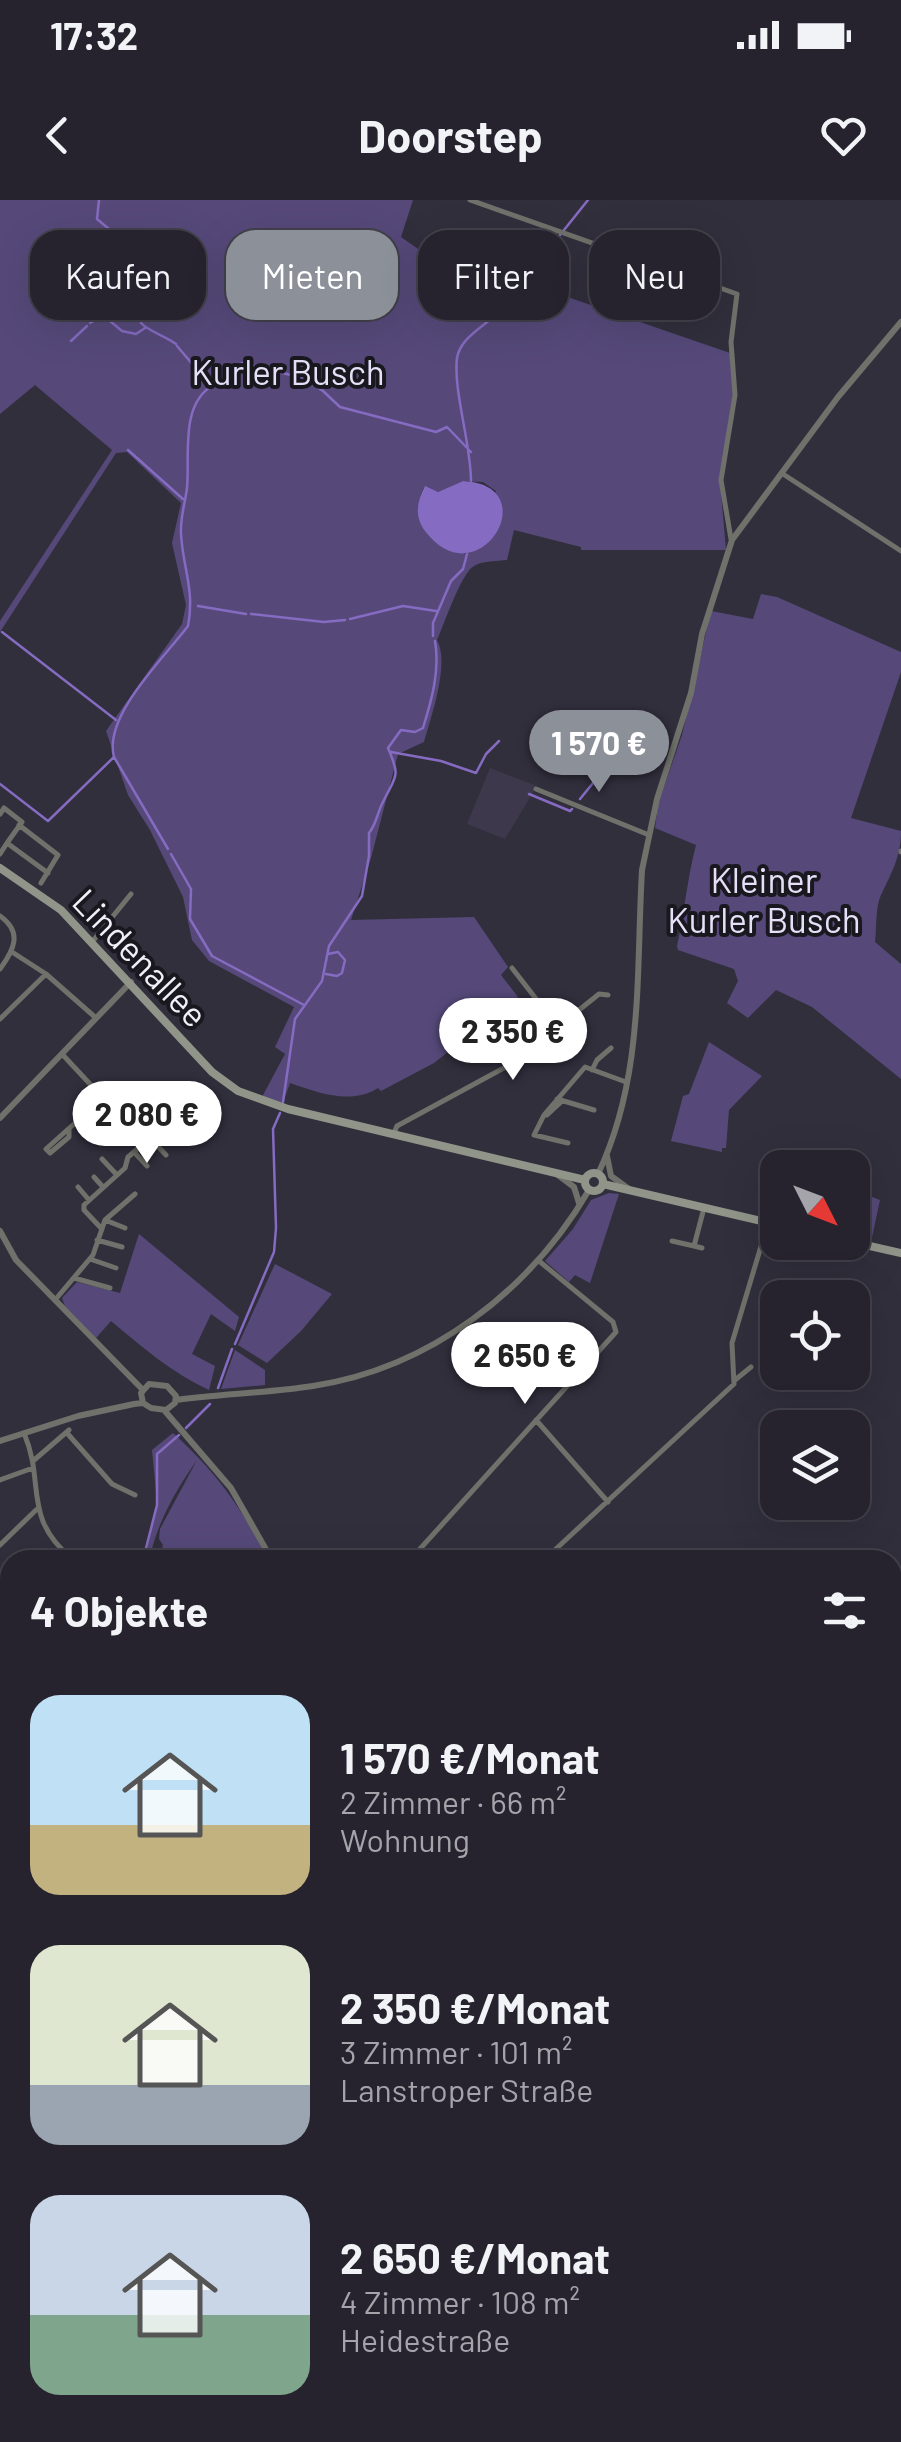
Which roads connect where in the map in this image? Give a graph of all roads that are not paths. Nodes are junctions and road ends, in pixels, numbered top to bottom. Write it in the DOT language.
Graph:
graph roads {
  1 [pos="470,200"];
  2 [pos="901,322"];
  3 [pos="782,474"];
  4 [pos="732,540"];
  5 [pos="901,551"];
  6 [pos="536,789"];
  7 [pos="1,809"];
  8 [pos="20,825"];
  9 [pos="649,834"];
  10 [pos="7,843"];
  11 [pos="0,854"];
  12 [pos="0,868"];
  13 [pos="48,873"];
  14 [pos="41,883"];
  15 [pos="131,894"];
  16 [pos="0,916"];
  17 [pos="92,942"];
  18 [pos="12,952"];
  19 [pos="512,968"];
  20 [pos="0,969"];
  21 [pos="46,974"];
  22 [pos="131,982"];
  23 [pos="608,995"];
  24 [pos="97,1019"];
  25 [pos="0,1020"];
  26 [pos="558,1028"];
  27 [pos="611,1048"];
  28 [pos="62,1054"];
  29 [pos="592,1070"];
  30 [pos="629,1083"];
  31 [pos="133,1086"];
  32 [pos="103,1098"];
  33 [pos="560,1100"];
  34 [pos="179,1101"];
  35 [pos="186,1108"];
  36 [pos="594,1110"];
  37 [pos="152,1112"];
  38 [pos="0,1118"];
  39 [pos="166,1124"];
  40 [pos="202,1127"];
  41 [pos="69,1129"];
  42 [pos="393,1136"];
  43 [pos="151,1139"];
  44 [pos="186,1143"];
  45 [pos="568,1143"];
  46 [pos="135,1153"];
  47 [pos="607,1155"];
  48 [pos="166,1156"];
  49 [pos="102,1159"];
  50 [pos="147,1166"];
  51 [pos="556,1173"];
  52 [pos="598,1174"];
  53 [pos="117,1175"];
  54 [pos="94,1177"];
  55 [pos="585,1180"];
  56 [pos="603,1184"];
  57 [pos="78,1187"];
  58 [pos="103,1187"];
  59 [pos="589,1190"];
  60 [pos="631,1190"];
  61 [pos="134,1194"];
  62 [pos="89,1200"];
  63 [pos="704,1208"];
  64 [pos="578,1210"];
  65 [pos="105,1220"];
  66 [pos="760,1221"];
  67 [pos="101,1228"];
  68 [pos="124,1228"];
  69 [pos="0,1232"];
  70 [pos="97,1240"];
  71 [pos="672,1241"];
  72 [pos="694,1246"];
  73 [pos="870,1246"];
  74 [pos="122,1248"];
  75 [pos="702,1248"];
  76 [pos="901,1253"];
  77 [pos="90,1259"];
  78 [pos="761,1260"];
  79 [pos="539,1261"];
  80 [pos="116,1268"];
  81 [pos="74,1278"];
  82 [pos="110,1288"];
  83 [pos="55,1300"];
  84 [pos="751,1367"];
  85 [pos="735,1380"];
  86 [pos="142,1390"];
  87 [pos="176,1400"];
  88 [pos="143,1403"];
  89 [pos="164,1410"];
  90 [pos="536,1420"];
  91 [pos="24,1432"];
  92 [pos="0,1441"];
  93 [pos="33,1465"];
  94 [pos="0,1480"];
  95 [pos="134,1495"];
  96 [pos="608,1502"];
  97 [pos="36,1510"];
  98 [pos="0,1546"];
  99 [pos="64,1550"];
  100 [pos="266,1550"];
  101 [pos="419,1550"];
  102 [pos="555,1550"];
  1 -- 4 [label="street"];
  2 -- 3 [label="street"];
  3 -- 4 [label="street"];
  3 -- 5 [label="street"];
  4 -- 9 [label="street"];
  6 -- 9 [label="street"];
  7 -- 8 [label="street"];
  8 -- 10 [label="street"];
  8 -- 13 [label="street"];
  9 -- 30 [label="street"];
  10 -- 11 [label="street"];
  10 -- 13 [label="street"];
  12 -- 17 [label="main road, Lindenallee"];
  13 -- 14 [label="street"];
  15 -- 17 [label="street"];
  16 -- 18 [label="street"];
  17 -- 22 [label="main road, Lindenallee"];
  18 -- 20 [label="street"];
  18 -- 21 [label="street"];
  19 -- 26 [label="street"];
  21 -- 24 [label="street"];
  21 -- 25 [label="street"];
  22 -- 24 [label="street"];
  22 -- 42 [label="main road, Lindenallee"];
  23 -- 26 [label="street"];
  24 -- 28 [label="street"];
  26 -- 42 [label="street"];
  27 -- 29 [label="street"];
  28 -- 32 [label="street"];
  28 -- 38 [label="street"];
  29 -- 30 [label="street"];
  29 -- 33 [label="street"];
  30 -- 47 [label="street"];
  31 -- 32 [label="street"];
  32 -- 41 [label="street"];
  33 -- 36 [label="street"];
  33 -- 45 [label="street"];
  34 -- 35 [label="street"];
  35 -- 39 [label="street"];
  35 -- 40 [label="street"];
  37 -- 39 [label="street"];
  39 -- 43 [label="street"];
  39 -- 44 [label="street"];
  41 -- 41 [label="street"];
  42 -- 51 [label="main road, Lindenallee"];
  43 -- 46 [label="street"];
  43 -- 48 [label="street"];
  46 -- 50 [label="street"];
  46 -- 53 [label="street"];
  47 -- 52 [label="street"];
  47 -- 60 [label="street"];
  49 -- 53 [label="street"];
  51 -- 55 [label="main road, Lindenallee"];
  51 -- 64 [label="street"];
  52 -- 55 [label="main road"];
  52 -- 56 [label="main road"];
  53 -- 58 [label="street"];
  54 -- 58 [label="street"];
  55 -- 59 [label="main road"];
  56 -- 59 [label="main road"];
  56 -- 60 [label="main road"];
  57 -- 62 [label="street"];
  58 -- 62 [label="street"];
  59 -- 64 [label="street"];
  60 -- 63 [label="main road"];
  61 -- 65 [label="street"];
  62 -- 67 [label="street"];
  63 -- 66 [label="main road"];
  63 -- 72 [label="street"];
  64 -- 79 [label="street"];
  65 -- 67 [label="street"];
  65 -- 68 [label="street"];
  67 -- 70 [label="street"];
  69 -- 83 [label="street"];
  70 -- 74 [label="street"];
  70 -- 77 [label="street"];
  71 -- 72 [label="street"];
  72 -- 75 [label="street"];
  73 -- 76 [label="main road"];
  77 -- 80 [label="street"];
  77 -- 81 [label="street"];
  78 -- 85 [label="street"];
  79 -- 87 [label="street"];
  79 -- 90 [label="street"];
  81 -- 82 [label="street"];
  81 -- 83 [label="street"];
  83 -- 86 [label="street"];
  84 -- 85 [label="street"];
  85 -- 96 [label="street"];
  86 -- 87 [label="street"];
  86 -- 88 [label="street"];
  87 -- 89 [label="street"];
  88 -- 89 [label="street"];
  88 -- 91 [label="street"];
  89 -- 100 [label="street"];
  90 -- 96 [label="street"];
  90 -- 101 [label="street"];
  91 -- 92 [label="street"];
  91 -- 93 [label="street"];
  93 -- 94 [label="street"];
  93 -- 95 [label="street"];
  93 -- 97 [label="street"];
  96 -- 102 [label="street"];
  97 -- 98 [label="street"];
  97 -- 99 [label="street"];
}
